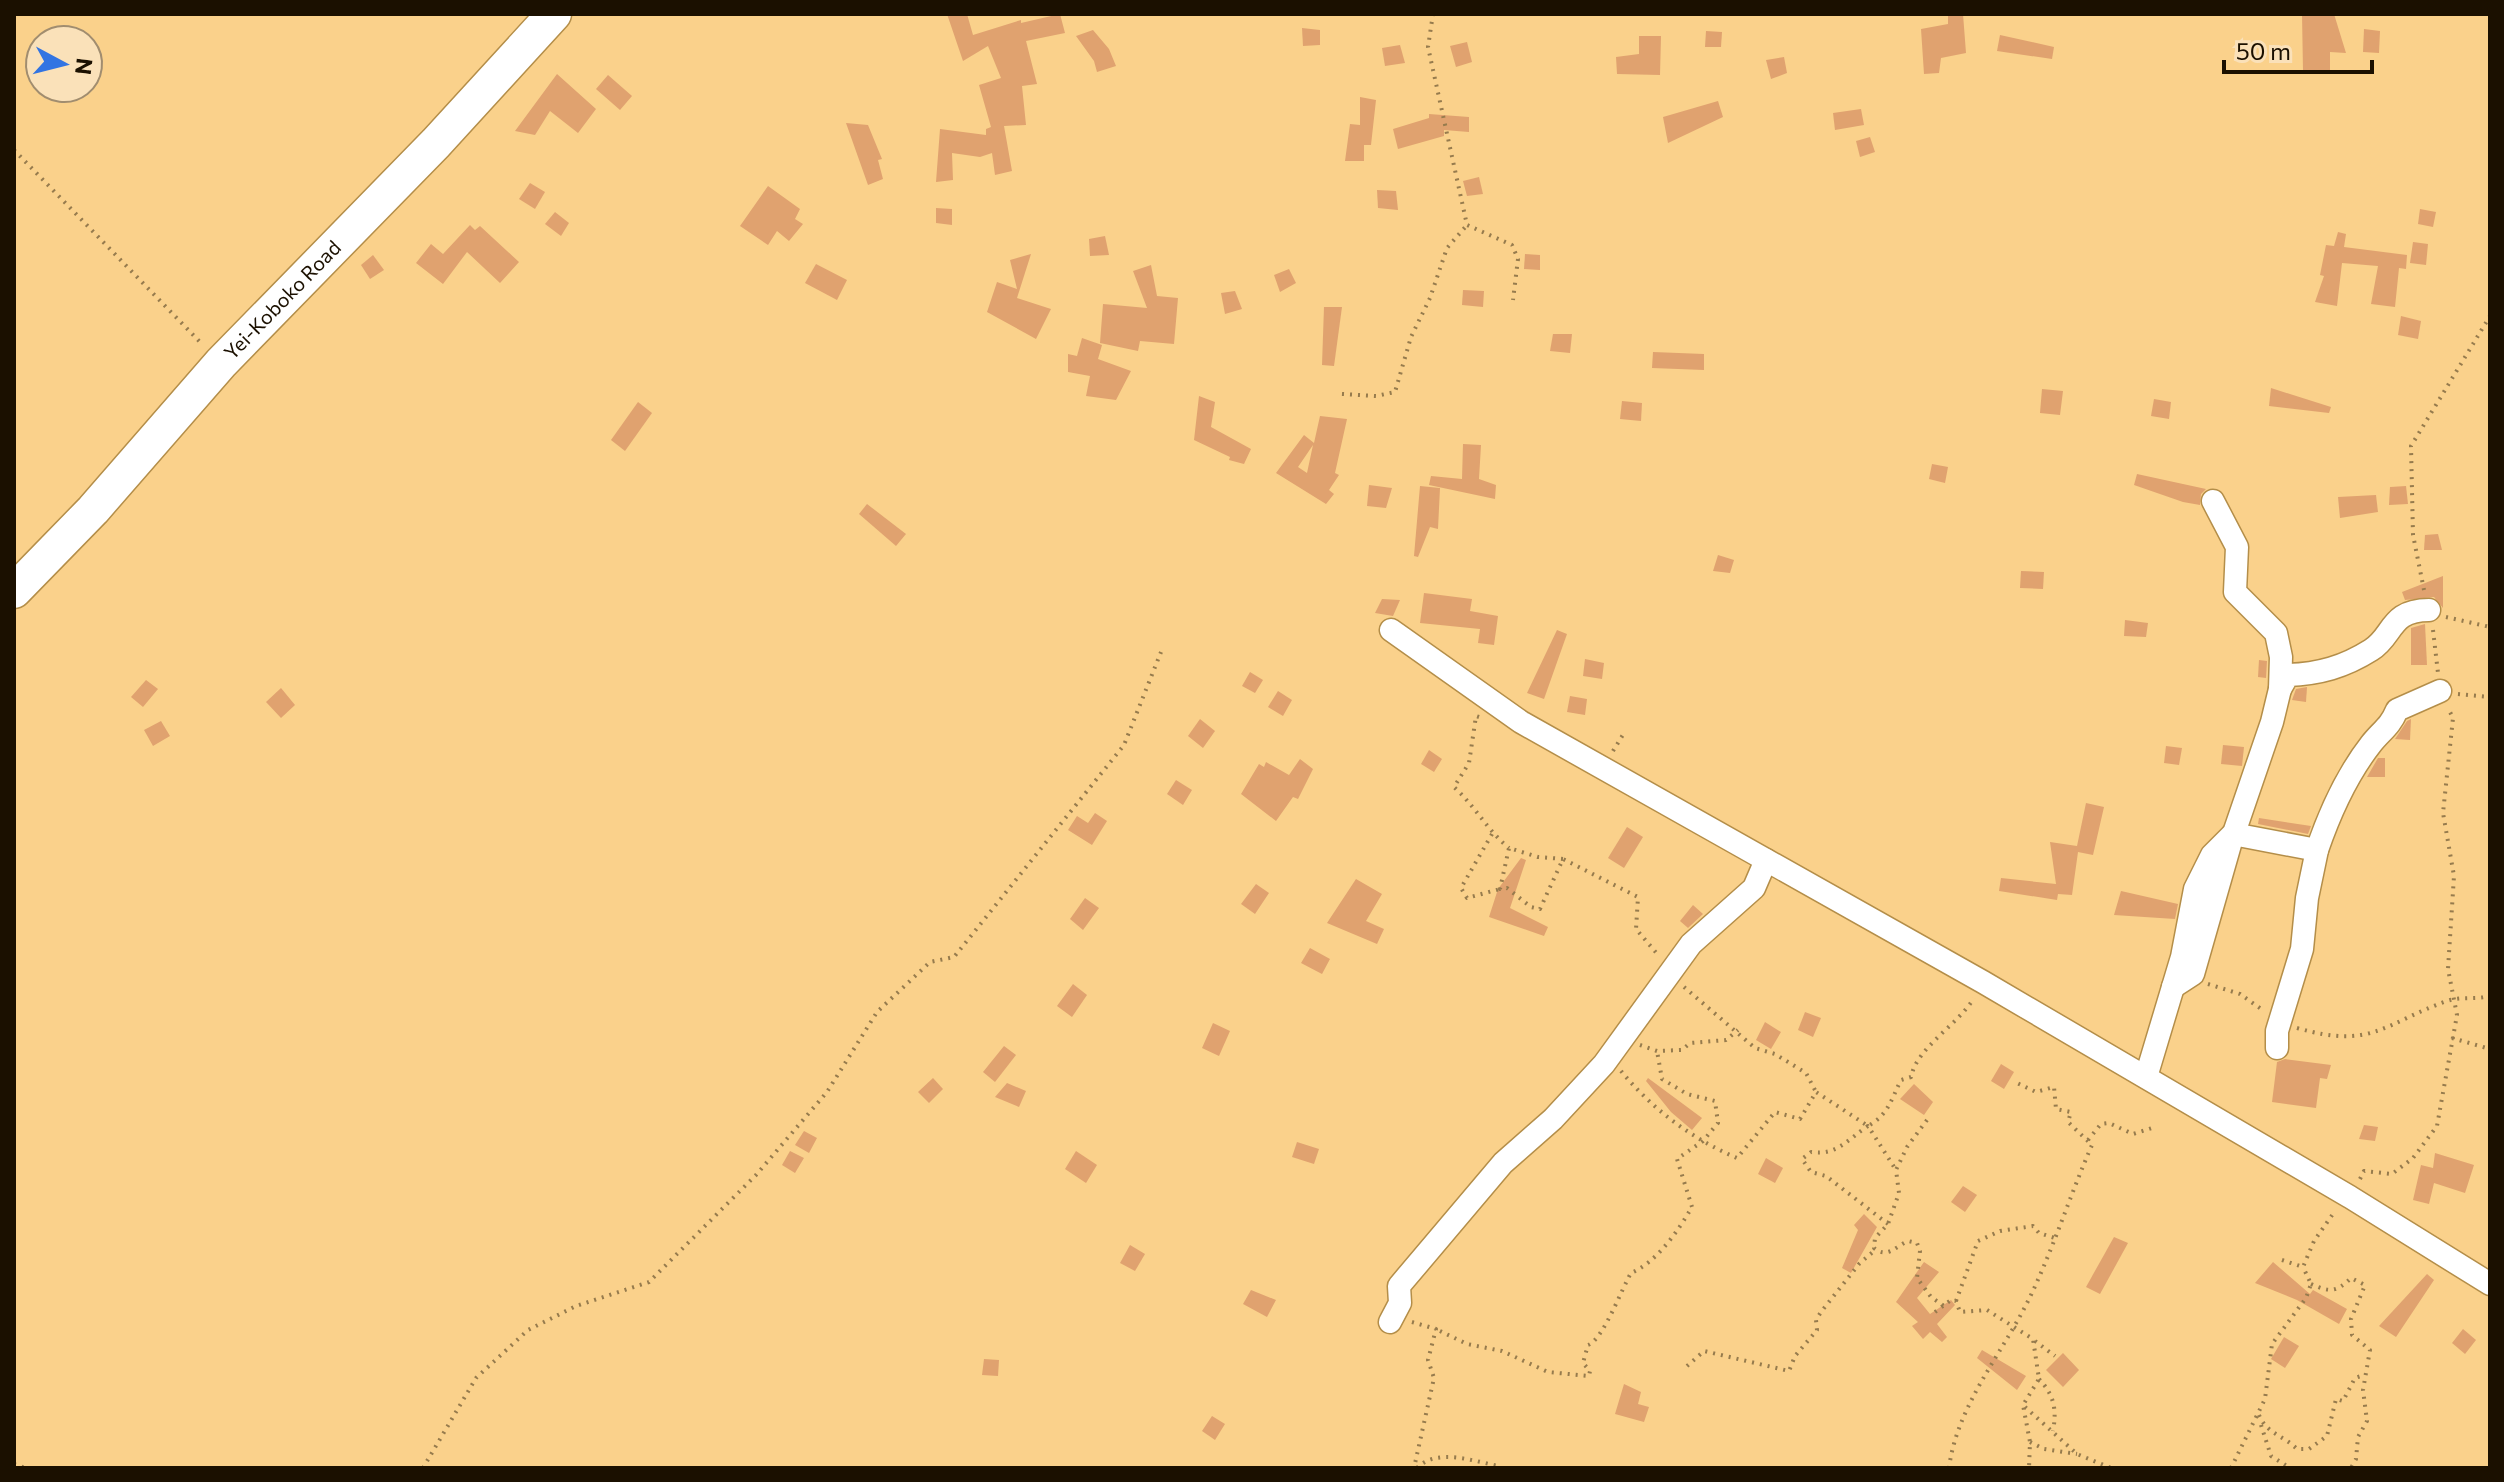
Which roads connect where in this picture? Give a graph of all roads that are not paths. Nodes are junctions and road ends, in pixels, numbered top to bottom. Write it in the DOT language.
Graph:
graph roads {
  1 [pos="554,14"];
  2 [pos="2213,501"];
  3 [pos="14,591"];
  4 [pos="2429,610"];
  5 [pos="1391,630"];
  6 [pos="2280,689"];
  7 [pos="2440,691"];
  8 [pos="2233,834"];
  9 [pos="2317,850"];
  10 [pos="1766,860"];
  11 [pos="2277,1048"];
  12 [pos="2146,1077"];
  13 [pos="2490,1284"];
  14 [pos="1398,1318"];
  1 -- 3 [label="main road, Yei-Koboko Road"];
  2 -- 6 [label="street"];
  4 -- 6 [label="street"];
  5 -- 10 [label="street"];
  6 -- 8 [label="street"];
  7 -- 9 [label="street"];
  8 -- 9 [label="street"];
  8 -- 12 [label="street"];
  9 -- 11 [label="street"];
  10 -- 12 [label="street"];
  10 -- 14 [label="street"];
  12 -- 13 [label="street"];
}
